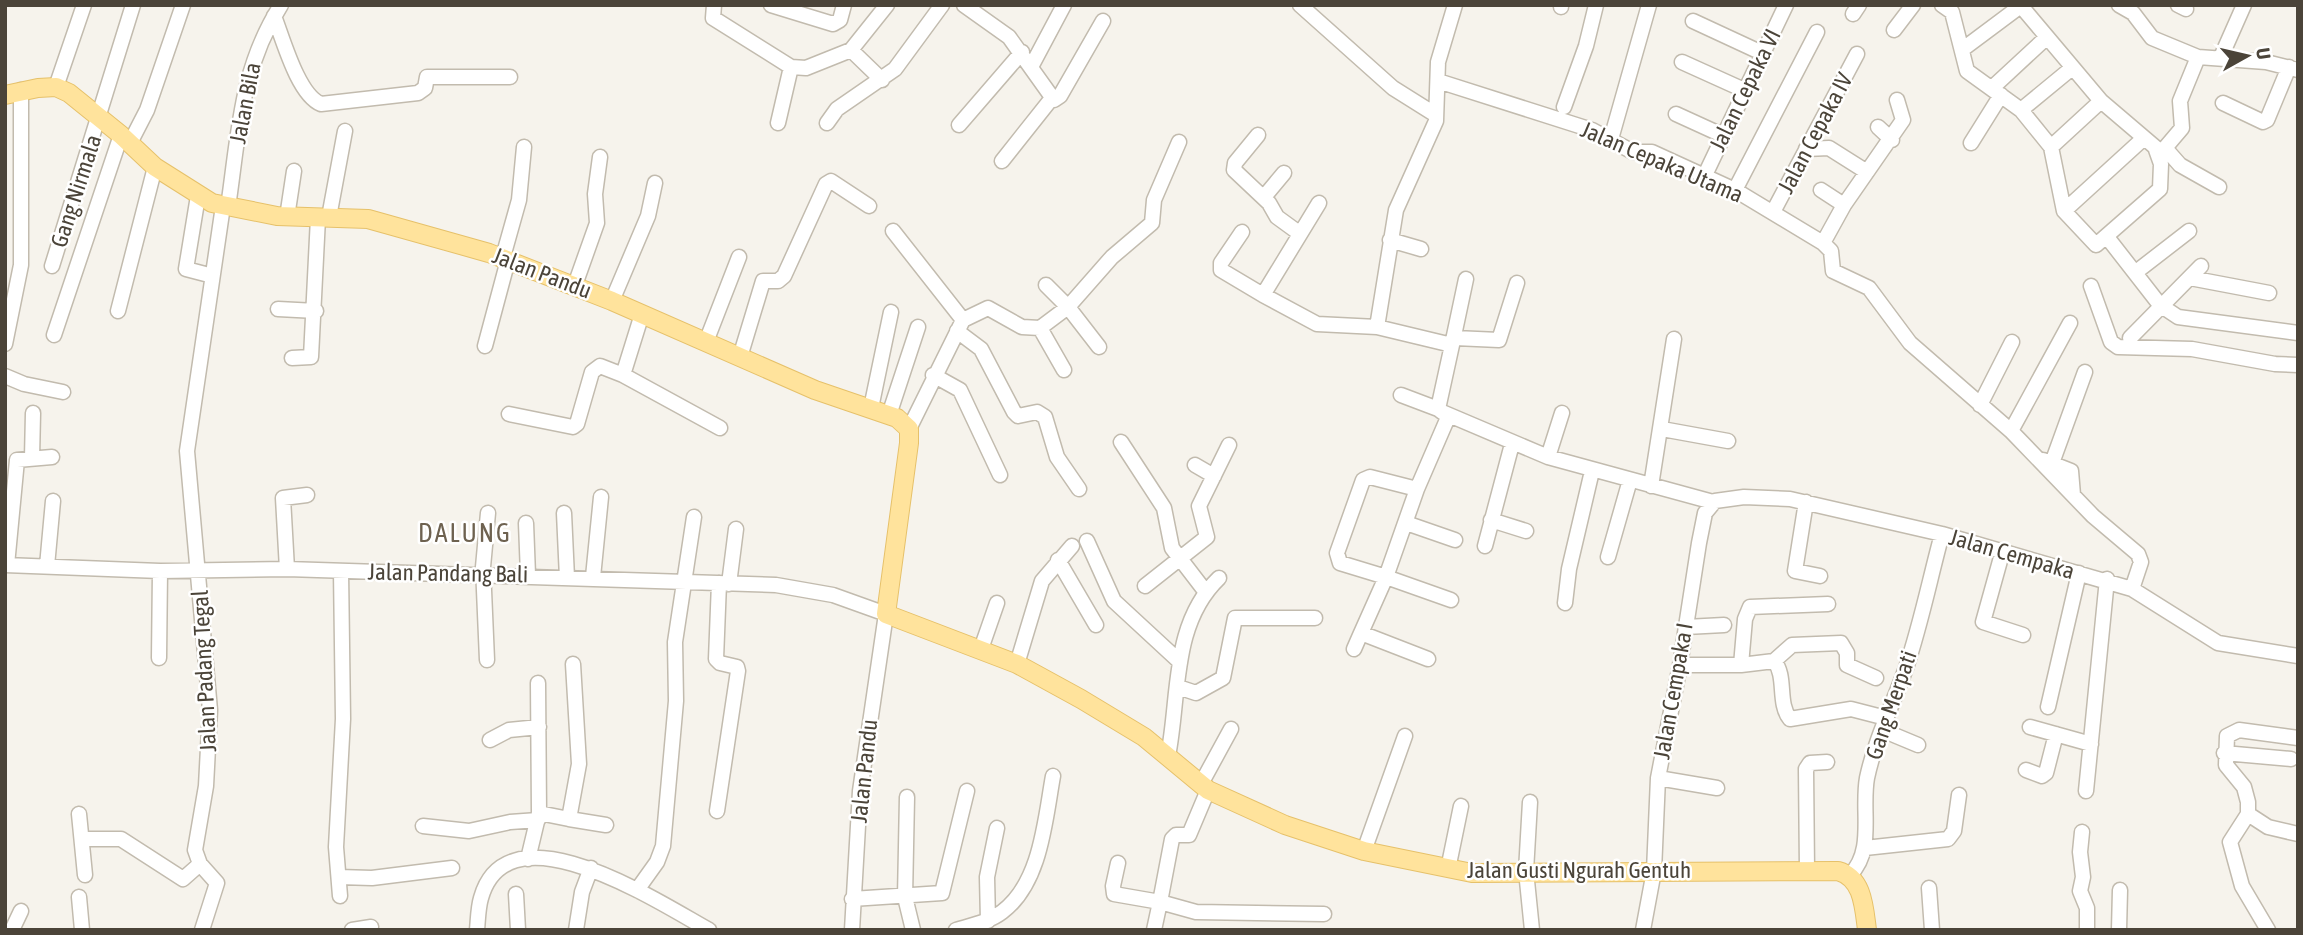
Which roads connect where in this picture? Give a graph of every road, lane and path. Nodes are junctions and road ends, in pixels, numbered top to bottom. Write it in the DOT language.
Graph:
graph roads {
  1 [pos="84,5"];
  2 [pos="133,5"];
  3 [pos="183,5"];
  4 [pos="714,5"];
  5 [pos="771,5"];
  6 [pos="844,5"];
  7 [pos="887,5"];
  8 [pos="942,5"];
  9 [pos="1064,5"];
  10 [pos="1300,5"];
  11 [pos="1455,5"];
  12 [pos="1596,5"];
  13 [pos="1649,5"];
  14 [pos="1913,5"];
  15 [pos="2119,5"];
  16 [pos="2244,5"];
  17 [pos="2022,6"];
  18 [pos="972,7"];
  19 [pos="1782,7"];
  20 [pos="1951,8"];
  21 [pos="2135,9"];
  22 [pos="278,10"];
  23 [pos="803,10"];
  24 [pos="1103,21"];
  25 [pos="1693,21"];
  26 [pos="1894,30"];
  27 [pos="1817,32"];
  28 [pos="2047,37"];
  29 [pos="1964,49"];
  30 [pos="851,50"];
  31 [pos="1022,52"];
  32 [pos="1762,52"];
  33 [pos="1857,54"];
  34 [pos="2198,57"];
  35 [pos="2221,57"];
  36 [pos="1682,62"];
  37 [pos="791,67"];
  38 [pos="1031,67"];
  39 [pos="2072,68"];
  40 [pos="2294,69"];
  41 [pos="510,77"];
  42 [pos="882,80"];
  43 [pos="1438,80"];
  44 [pos="56,87"];
  45 [pos="1744,90"];
  46 [pos="13,92"];
  47 [pos="1996,92"];
  48 [pos="1052,98"];
  49 [pos="1897,100"];
  50 [pos="2101,102"];
  51 [pos="2222,103"];
  52 [pos="1564,107"];
  53 [pos="2021,110"];
  54 [pos="1676,114"];
  55 [pos="1437,115"];
  56 [pos="100,117"];
  57 [pos="778,123"];
  58 [pos="827,123"];
  59 [pos="959,125"];
  60 [pos="1878,127"];
  61 [pos="345,131"];
  62 [pos="1258,135"];
  63 [pos="1722,135"];
  64 [pos="2144,138"];
  65 [pos="125,139"];
  66 [pos="1611,139"];
  67 [pos="1892,140"];
  68 [pos="1179,142"];
  69 [pos="1972,143"];
  70 [pos="524,147"];
  71 [pos="2051,147"];
  72 [pos="1806,149"];
  73 [pos="600,157"];
  74 [pos="1002,160"];
  75 [pos="155,167"];
  76 [pos="294,171"];
  77 [pos="1867,172"];
  78 [pos="1284,173"];
  79 [pos="1704,175"];
  80 [pos="655,183"];
  81 [pos="2219,187"];
  82 [pos="1735,190"];
  83 [pos="1821,190"];
  84 [pos="198,197"];
  85 [pos="1264,197"];
  86 [pos="1319,203"];
  87 [pos="1844,205"];
  88 [pos="226,206"];
  89 [pos="869,206"];
  90 [pos="2064,211"];
  91 [pos="1773,212"];
  92 [pos="287,217"];
  93 [pos="324,217"];
  94 [pos="893,231"];
  95 [pos="2189,231"];
  96 [pos="1242,232"];
  97 [pos="1299,233"];
  98 [pos="2107,237"];
  99 [pos="1390,240"];
  100 [pos="1823,243"];
  101 [pos="1421,249"];
  102 [pos="739,257"];
  103 [pos="506,259"];
  104 [pos="52,266"];
  105 [pos="2201,266"];
  106 [pos="2136,272"];
  107 [pos="209,275"];
  108 [pos="2190,278"];
  109 [pos="1466,279"];
  110 [pos="1517,283"];
  111 [pos="575,285"];
  112 [pos="1046,285"];
  113 [pos="2091,286"];
  114 [pos="1265,292"];
  115 [pos="2269,293"];
  116 [pos="612,301"];
  117 [pos="2160,305"];
  118 [pos="1068,307"];
  119 [pos="278,309"];
  120 [pos="118,310"];
  121 [pos="316,311"];
  122 [pos="891,312"];
  123 [pos="642,314"];
  124 [pos="969,318"];
  125 [pos="2070,323"];
  126 [pos="918,327"];
  127 [pos="1377,327"];
  128 [pos="1040,328"];
  129 [pos="2298,333"];
  130 [pos="54,335"];
  131 [pos="2130,338"];
  132 [pos="1674,339"];
  133 [pos="1454,341"];
  134 [pos="706,342"];
  135 [pos="2012,342"];
  136 [pos="5,344"];
  137 [pos="485,346"];
  138 [pos="1098,347"];
  139 [pos="292,358"];
  140 [pos="740,358"];
  141 [pos="2298,365"];
  142 [pos="1064,370"];
  143 [pos="2085,372"];
  144 [pos="933,374"];
  145 [pos="623,375"];
  146 [pos="5,376"];
  147 [pos="63,391"];
  148 [pos="1401,396"];
  149 [pos="1980,405"];
  150 [pos="871,408"];
  151 [pos="1443,412"];
  152 [pos="33,413"];
  153 [pos="1562,413"];
  154 [pos="509,414"];
  155 [pos="889,415"];
  156 [pos="720,428"];
  157 [pos="909,429"];
  158 [pos="1662,429"];
  159 [pos="2011,432"];
  160 [pos="1728,441"];
  161 [pos="1121,442"];
  162 [pos="1512,444"];
  163 [pos="1229,445"];
  164 [pos="52,457"];
  165 [pos="1548,457"];
  166 [pos="2036,457"];
  167 [pos="32,458"];
  168 [pos="2052,463"];
  169 [pos="1195,465"];
  170 [pos="1592,471"];
  171 [pos="1000,474"];
  172 [pos="1214,475"];
  173 [pos="1630,480"];
  174 [pos="1651,486"];
  175 [pos="1079,489"];
  176 [pos="1417,489"];
  177 [pos="307,495"];
  178 [pos="2073,495"];
  179 [pos="601,497"];
  180 [pos="53,501"];
  181 [pos="1806,502"];
  182 [pos="1709,508"];
  183 [pos="488,513"];
  184 [pos="564,513"];
  185 [pos="694,517"];
  186 [pos="1491,520"];
  187 [pos="526,523"];
  188 [pos="1406,523"];
  189 [pos="736,529"];
  190 [pos="1526,531"];
  191 [pos="1942,534"];
  192 [pos="1455,540"];
  193 [pos="1087,541"];
  194 [pos="1072,546"];
  195 [pos="1485,546"];
  196 [pos="2003,550"];
  197 [pos="1608,557"];
  198 [pos="1058,560"];
  199 [pos="1180,560"];
  200 [pos="6,565"];
  201 [pos="47,566"];
  202 [pos="200,569"];
  203 [pos="287,569"];
  204 [pos="160,571"];
  205 [pos="341,571"];
  206 [pos="2079,573"];
  207 [pos="528,575"];
  208 [pos="484,576"];
  209 [pos="1386,576"];
  210 [pos="1820,576"];
  211 [pos="593,577"];
  212 [pos="567,578"];
  213 [pos="1219,578"];
  214 [pos="2107,579"];
  215 [pos="684,582"];
  216 [pos="724,583"];
  217 [pos="1145,586"];
  218 [pos="2132,589"];
  219 [pos="1205,591"];
  220 [pos="1451,600"];
  221 [pos="997,603"];
  222 [pos="1565,603"];
  223 [pos="1828,604"];
  224 [pos="888,615"];
  225 [pos="1315,618"];
  226 [pos="1096,625"];
  227 [pos="1724,625"];
  228 [pos="1686,627"];
  229 [pos="1361,633"];
  230 [pos="2023,635"];
  231 [pos="981,649"];
  232 [pos="1354,649"];
  233 [pos="2298,656"];
  234 [pos="159,658"];
  235 [pos="1428,659"];
  236 [pos="487,660"];
  237 [pos="1774,661"];
  238 [pos="1180,662"];
  239 [pos="573,664"];
  240 [pos="1017,664"];
  241 [pos="1680,665"];
  242 [pos="1741,665"];
  243 [pos="1876,678"];
  244 [pos="538,683"];
  245 [pos="1178,687"];
  246 [pos="2048,707"];
  247 [pos="1884,724"];
  248 [pos="539,727"];
  249 [pos="2030,727"];
  250 [pos="1231,729"];
  251 [pos="2056,734"];
  252 [pos="1405,736"];
  253 [pos="2298,738"];
  254 [pos="490,740"];
  255 [pos="2091,744"];
  256 [pos="1918,746"];
  257 [pos="2224,753"];
  258 [pos="1168,756"];
  259 [pos="2291,759"];
  260 [pos="1827,762"];
  261 [pos="2026,770"];
  262 [pos="1054,776"];
  263 [pos="1658,778"];
  264 [pos="1205,787"];
  265 [pos="1717,788"];
  266 [pos="967,791"];
  267 [pos="2086,791"];
  268 [pos="1959,795"];
  269 [pos="907,797"];
  270 [pos="1530,802"];
  271 [pos="1461,806"];
  272 [pos="717,811"];
  273 [pos="79,814"];
  274 [pos="2248,814"];
  275 [pos="538,817"];
  276 [pos="569,819"];
  277 [pos="423,825"];
  278 [pos="606,825"];
  279 [pos="998,828"];
  280 [pos="2082,832"];
  281 [pos="2298,834"];
  282 [pos="82,839"];
  283 [pos="1865,848"];
  284 [pos="1364,851"];
  285 [pos="528,859"];
  286 [pos="1118,863"];
  287 [pos="200,864"];
  288 [pos="452,868"];
  289 [pos="591,869"];
  290 [pos="1448,869"];
  291 [pos="1807,870"];
  292 [pos="1526,871"];
  293 [pos="1654,871"];
  294 [pos="85,875"];
  295 [pos="1850,875"];
  296 [pos="339,877"];
  297 [pos="1929,888"];
  298 [pos="637,890"];
  299 [pos="2120,890"];
  300 [pos="516,894"];
  301 [pos="340,896"];
  302 [pos="79,897"];
  303 [pos="905,897"];
  304 [pos="852,899"];
  305 [pos="1160,902"];
  306 [pos="21,911"];
  307 [pos="1324,914"];
  308 [pos="988,921"];
  309 [pos="371,927"];
  310 [pos="12,930"];
  311 [pos="82,930"];
  312 [pos="202,930"];
  313 [pos="352,930"];
  314 [pos="477,930"];
  315 [pos="518,930"];
  316 [pos="576,930"];
  317 [pos="709,930"];
  318 [pos="852,930"];
  319 [pos="913,930"];
  320 [pos="956,930"];
  321 [pos="1154,930"];
  322 [pos="1532,930"];
  323 [pos="1643,930"];
  324 [pos="1867,930"];
  325 [pos="1932,930"];
  326 [pos="2087,930"];
  327 [pos="2119,930"];
  328 [pos="2268,930"];
  1 -- 44 [label="street"];
  2 -- 56 [label="street, Gang Nirmala"];
  3 -- 65 [label="street"];
  4 -- 37 [label="street"];
  5 -- 23 [label="street"];
  6 -- 23 [label="street"];
  7 -- 30 [label="street"];
  8 -- 42 [label="street"];
  9 -- 38 [label="street"];
  10 -- 55 [label="street"];
  11 -- 43 [label="street"];
  12 -- 52 [label="street"];
  13 -- 66 [label="street"];
  14 -- 26 [label="street"];
  15 -- 21 [label="street"];
  16 -- 35 [label="street"];
  17 -- 28 [label="street"];
  17 -- 29 [label="street"];
  18 -- 31 [label="street"];
  19 -- 32 [label="street, Jalan Cepaka VI"];
  20 -- 29 [label="street"];
  21 -- 34 [label="street"];
  22 -- 41 [label="street"];
  22 -- 88 [label="street, Jalan Bila"];
  24 -- 48 [label="street"];
  25 -- 32 [label="street"];
  27 -- 82 [label="street"];
  28 -- 39 [label="street"];
  28 -- 47 [label="street"];
  29 -- 47 [label="street"];
  30 -- 37 [label="street"];
  30 -- 42 [label="street"];
  31 -- 38 [label="street"];
  31 -- 59 [label="street"];
  32 -- 45 [label="street, Jalan Cepaka VI"];
  33 -- 72 [label="street, Jalan Cepaka IV"];
  34 -- 35 [label="street"];
  34 -- 81 [label="street"];
  35 -- 40 [label="street"];
  36 -- 45 [label="street"];
  37 -- 57 [label="street"];
  38 -- 48 [label="street"];
  39 -- 50 [label="street"];
  39 -- 53 [label="street"];
  40 -- 51 [label="street"];
  42 -- 58 [label="street"];
  43 -- 55 [label="street"];
  43 -- 66 [label="street, Jalan Cepaka Utama"];
  44 -- 46 [label="main road"];
  44 -- 56 [label="main road, Jalan Pandu"];
  45 -- 63 [label="street, Jalan Cepaka VI"];
  46 -- 136 [label="street"];
  47 -- 53 [label="street"];
  47 -- 69 [label="street"];
  48 -- 74 [label="street"];
  49 -- 67 [label="street"];
  50 -- 64 [label="street"];
  50 -- 71 [label="street"];
  53 -- 71 [label="street"];
  54 -- 63 [label="street"];
  55 -- 99 [label="street"];
  56 -- 65 [label="main road, Jalan Pandu"];
  56 -- 104 [label="street, Gang Nirmala"];
  60 -- 67 [label="street"];
  61 -- 93 [label="street"];
  62 -- 85 [label="street"];
  63 -- 79 [label="street, Jalan Cepaka VI"];
  64 -- 90 [label="street"];
  64 -- 98 [label="street"];
  65 -- 75 [label="main road, Jalan Pandu"];
  65 -- 130 [label="street"];
  66 -- 79 [label="street, Jalan Cepaka Utama"];
  67 -- 77 [label="street"];
  68 -- 118 [label="street"];
  70 -- 103 [label="street"];
  71 -- 90 [label="street"];
  72 -- 77 [label="street"];
  72 -- 91 [label="street, Jalan Cepaka IV"];
  73 -- 111 [label="street"];
  75 -- 84 [label="main road, Jalan Pandu"];
  75 -- 120 [label="street"];
  76 -- 92 [label="street"];
  77 -- 87 [label="street"];
  78 -- 85 [label="street"];
  79 -- 82 [label="street, Jalan Cepaka Utama"];
  80 -- 116 [label="street"];
  82 -- 91 [label="street, Jalan Cepaka Utama"];
  83 -- 87 [label="street"];
  84 -- 88 [label="main road, Jalan Pandu"];
  84 -- 107 [label="street"];
  85 -- 97 [label="street"];
  86 -- 97 [label="street"];
  87 -- 100 [label="street"];
  88 -- 92 [label="main road, Jalan Pandu"];
  88 -- 202 [label="street, Jalan Bila"];
  89 -- 140 [label="street"];
  90 -- 98 [label="street"];
  91 -- 100 [label="street, Jalan Cepaka Utama"];
  92 -- 93 [label="main road, Jalan Pandu"];
  93 -- 103 [label="main road, Jalan Pandu"];
  93 -- 121 [label="street"];
  94 -- 124 [label="street"];
  95 -- 106 [label="street"];
  96 -- 114 [label="street"];
  97 -- 114 [label="street"];
  98 -- 106 [label="street"];
  99 -- 101 [label="street"];
  99 -- 127 [label="street"];
  100 -- 149 [label="street"];
  102 -- 134 [label="street"];
  103 -- 111 [label="main road, Jalan Pandu"];
  103 -- 137 [label="street"];
  105 -- 108 [label="street"];
  106 -- 117 [label="street"];
  108 -- 115 [label="street"];
  108 -- 117 [label="street"];
  109 -- 133 [label="street"];
  110 -- 133 [label="street"];
  111 -- 116 [label="main road, Jalan Pandu"];
  112 -- 118 [label="street"];
  113 -- 141 [label="street"];
  114 -- 127 [label="street"];
  116 -- 123 [label="main road, Jalan Pandu"];
  117 -- 129 [label="street"];
  117 -- 131 [label="street"];
  118 -- 128 [label="street"];
  118 -- 138 [label="street"];
  119 -- 121 [label="street"];
  121 -- 139 [label="street"];
  122 -- 150 [label="street"];
  123 -- 134 [label="main road, Jalan Pandu"];
  123 -- 145 [label="street"];
  124 -- 128 [label="street"];
  124 -- 144 [label="street"];
  124 -- 175 [label="street"];
  125 -- 159 [label="street"];
  126 -- 155 [label="street"];
  127 -- 133 [label="street"];
  128 -- 142 [label="street"];
  132 -- 158 [label="street"];
  133 -- 151 [label="street"];
  134 -- 140 [label="main road, Jalan Pandu"];
  135 -- 149 [label="street"];
  140 -- 150 [label="main road, Jalan Pandu"];
  143 -- 168 [label="street"];
  144 -- 157 [label="street"];
  144 -- 171 [label="street"];
  145 -- 154 [label="street"];
  145 -- 156 [label="street"];
  146 -- 147 [label="street"];
  148 -- 151 [label="street, Jalan Cempaka"];
  149 -- 159 [label="street"];
  150 -- 155 [label="main road, Jalan Pandu"];
  151 -- 162 [label="street, Jalan Cempaka"];
  151 -- 176 [label="street"];
  152 -- 167 [label="street"];
  153 -- 165 [label="street"];
  155 -- 157 [label="main road, Jalan Pandu"];
  157 -- 224 [label="main road, Jalan Pandu"];
  158 -- 160 [label="street"];
  158 -- 174 [label="street"];
  159 -- 166 [label="street"];
  161 -- 199 [label="street"];
  162 -- 165 [label="street, Jalan Cempaka"];
  162 -- 186 [label="street"];
  163 -- 172 [label="street"];
  164 -- 167 [label="street"];
  165 -- 170 [label="street, Jalan Cempaka"];
  166 -- 168 [label="street"];
  166 -- 178 [label="street"];
  167 -- 200 [label="street"];
  168 -- 178 [label="street"];
  169 -- 172 [label="street"];
  170 -- 173 [label="street, Jalan Cempaka"];
  170 -- 222 [label="street"];
  172 -- 199 [label="street"];
  173 -- 174 [label="street, Jalan Cempaka"];
  173 -- 197 [label="street"];
  174 -- 182 [label="street, Jalan Cempaka"];
  176 -- 188 [label="street"];
  176 -- 209 [label="street"];
  177 -- 203 [label="street"];
  178 -- 218 [label="street"];
  179 -- 211 [label="street"];
  180 -- 201 [label="street"];
  181 -- 182 [label="street, Jalan Cempaka"];
  181 -- 191 [label="street, Jalan Cempaka"];
  181 -- 210 [label="street"];
  182 -- 228 [label="street, Jalan Cempaka I"];
  183 -- 208 [label="street"];
  184 -- 212 [label="street"];
  185 -- 215 [label="street"];
  186 -- 190 [label="street"];
  186 -- 195 [label="street"];
  187 -- 207 [label="street"];
  188 -- 192 [label="street"];
  188 -- 209 [label="street"];
  189 -- 216 [label="street"];
  191 -- 196 [label="street, Jalan Cempaka"];
  191 -- 247 [label="street, Gang Merpati"];
  193 -- 238 [label="street"];
  194 -- 198 [label="street"];
  196 -- 206 [label="street, Jalan Cempaka"];
  196 -- 230 [label="street"];
  198 -- 226 [label="street"];
  198 -- 240 [label="street"];
  199 -- 217 [label="street"];
  199 -- 219 [label="street"];
  200 -- 201 [label="street, Jalan Pandang Bali"];
  201 -- 204 [label="street, Jalan Pandang Bali"];
  202 -- 203 [label="street, Jalan Pandang Bali"];
  202 -- 204 [label="street, Jalan Pandang Bali"];
  202 -- 287 [label="street, Jalan Padang Tegal"];
  203 -- 205 [label="street, Jalan Pandang Bali"];
  204 -- 234 [label="street"];
  205 -- 208 [label="street, Jalan Pandang Bali"];
  205 -- 296 [label="street"];
  206 -- 214 [label="street, Jalan Cempaka"];
  206 -- 246 [label="street"];
  207 -- 208 [label="street, Jalan Pandang Bali"];
  207 -- 212 [label="street, Jalan Pandang Bali"];
  208 -- 236 [label="street"];
  209 -- 220 [label="street"];
  209 -- 229 [label="street"];
  211 -- 212 [label="street, Jalan Pandang Bali"];
  211 -- 215 [label="street, Jalan Pandang Bali"];
  213 -- 219 [label="street"];
  214 -- 218 [label="street, Jalan Cempaka"];
  214 -- 255 [label="street"];
  215 -- 216 [label="street, Jalan Pandang Bali"];
  215 -- 298 [label="street"];
  216 -- 224 [label="street, Jalan Pandang Bali"];
  216 -- 272 [label="street"];
  218 -- 233 [label="street, Jalan Cempaka"];
  219 -- 238 [label="street"];
  221 -- 231 [label="street"];
  223 -- 242 [label="street"];
  224 -- 231 [label="main road, Jalan Gusti Ngurah Gentuh"];
  224 -- 304 [label="street, Jalan Pandu"];
  225 -- 245 [label="street"];
  227 -- 228 [label="street"];
  228 -- 241 [label="street, Jalan Cempaka I"];
  229 -- 232 [label="street"];
  229 -- 235 [label="street"];
  231 -- 240 [label="main road, Jalan Gusti Ngurah Gentuh"];
  237 -- 242 [label="street"];
  237 -- 243 [label="street"];
  237 -- 247 [label="street"];
  238 -- 245 [label="street"];
  239 -- 276 [label="street"];
  240 -- 258 [label="main road, Jalan Gusti Ngurah Gentuh"];
  241 -- 242 [label="street"];
  241 -- 263 [label="street, Jalan Cempaka I"];
  244 -- 248 [label="street"];
  245 -- 258 [label="street"];
  247 -- 256 [label="street"];
  247 -- 283 [label="street, Gang Merpati"];
  248 -- 254 [label="street"];
  248 -- 275 [label="street"];
  249 -- 251 [label="street"];
  250 -- 264 [label="street"];
  251 -- 255 [label="street"];
  251 -- 261 [label="street"];
  252 -- 284 [label="street"];
  253 -- 257 [label="street"];
  255 -- 267 [label="street"];
  257 -- 259 [label="street"];
  257 -- 274 [label="street"];
  258 -- 264 [label="main road, Jalan Gusti Ngurah Gentuh"];
  260 -- 291 [label="street"];
  262 -- 308 [label="street"];
  263 -- 265 [label="street"];
  263 -- 293 [label="street, Jalan Cempaka I"];
  264 -- 284 [label="main road, Jalan Gusti Ngurah Gentuh"];
  264 -- 305 [label="street"];
  266 -- 303 [label="street"];
  268 -- 283 [label="street"];
  269 -- 303 [label="street"];
  270 -- 292 [label="street"];
  271 -- 290 [label="street"];
  273 -- 282 [label="street"];
  274 -- 281 [label="street"];
  274 -- 328 [label="street"];
  275 -- 276 [label="street"];
  275 -- 277 [label="street"];
  275 -- 285 [label="street"];
  276 -- 278 [label="street"];
  279 -- 308 [label="street"];
  280 -- 326 [label="street"];
  282 -- 287 [label="street"];
  282 -- 294 [label="street"];
  283 -- 295 [label="street, Gang Merpati"];
  284 -- 290 [label="main road, Jalan Gusti Ngurah Gentuh"];
  285 -- 289 [label="street"];
  285 -- 314 [label="street"];
  286 -- 305 [label="street"];
  287 -- 312 [label="street, Jalan Padang Tegal"];
  288 -- 296 [label="street"];
  289 -- 298 [label="street"];
  289 -- 316 [label="street"];
  290 -- 292 [label="main road, Jalan Gusti Ngurah Gentuh"];
  291 -- 293 [label="main road, Jalan Gusti Ngurah Gentuh"];
  291 -- 295 [label="main road, Jalan Gusti Ngurah Gentuh"];
  292 -- 293 [label="main road, Jalan Gusti Ngurah Gentuh"];
  292 -- 322 [label="street"];
  293 -- 323 [label="street, Jalan Cempaka I"];
  295 -- 324 [label="main road"];
  296 -- 301 [label="street"];
  297 -- 325 [label="street"];
  298 -- 317 [label="street"];
  299 -- 327 [label="street"];
  300 -- 315 [label="street"];
  302 -- 311 [label="street"];
  303 -- 304 [label="street"];
  303 -- 319 [label="street"];
  304 -- 318 [label="street, Jalan Pandu"];
  305 -- 307 [label="street"];
  305 -- 321 [label="street"];
  306 -- 310 [label="street"];
  308 -- 320 [label="street"];
  309 -- 313 [label="street"];
}
